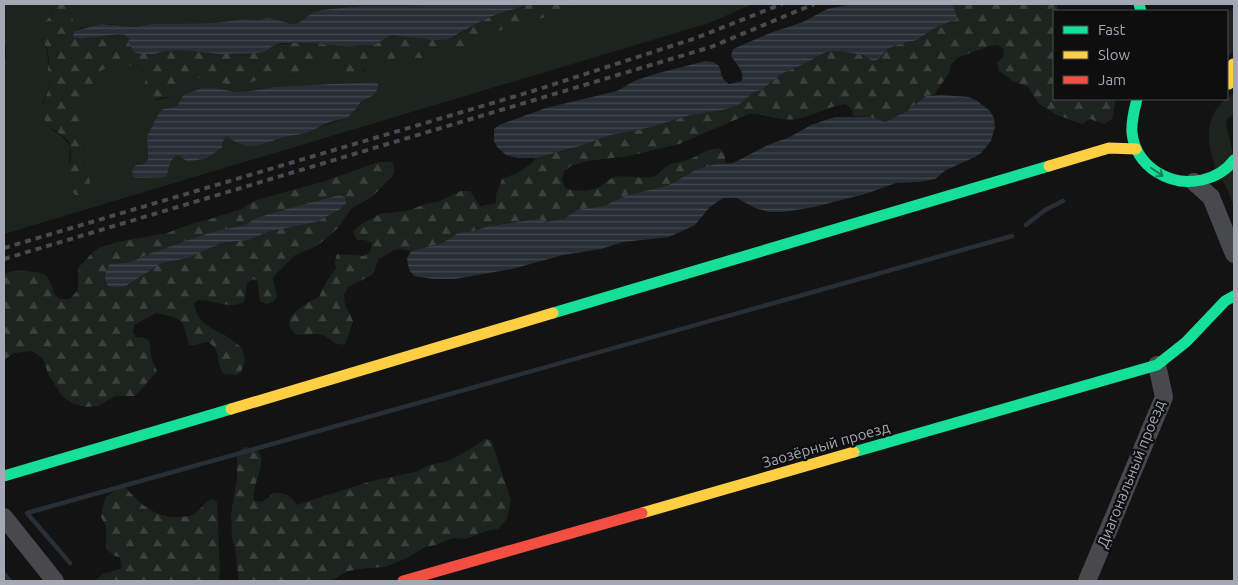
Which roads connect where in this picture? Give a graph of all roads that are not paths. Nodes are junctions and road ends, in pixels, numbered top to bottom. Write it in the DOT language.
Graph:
graph roads {
  1 [pos="1231,64"];
  2 [pos="1230,85"];
  3 [pos="1137,100"];
  4 [pos="1130,130"];
  5 [pos="1109,148"];
  6 [pos="1136,149"];
  7 [pos="1234,160"];
  8 [pos="1215,176"];
  9 [pos="1194,182"];
  10 [pos="1211,197"];
  11 [pos="1234,254"];
  12 [pos="1234,296"];
  13 [pos="1157,365"];
  14 [pos="4,476"];
  15 [pos="4,516"];
  16 [pos="55,581"];
  17 [pos="403,581"];
  18 [pos="1087,581"];
  1 -- 2 [label="main road"];
  3 -- 4 [label="main road"];
  4 -- 5 [label="main road"];
  4 -- 6 [label="main road"];
  5 -- 6 [label="main road"];
  5 -- 14 [label="main road"];
  6 -- 9 [label="main road, one-way"];
  7 -- 8 [label="main road"];
  8 -- 9 [label="main road"];
  8 -- 10 [label="street"];
  9 -- 10 [label="street"];
  10 -- 11 [label="street"];
  12 -- 13 [label="main road, Заозёрный проезд"];
  13 -- 17 [label="main road, Заозёрный проезд"];
  13 -- 18 [label="street, Диагональный проезд"];
  15 -- 16 [label="street"];
}
